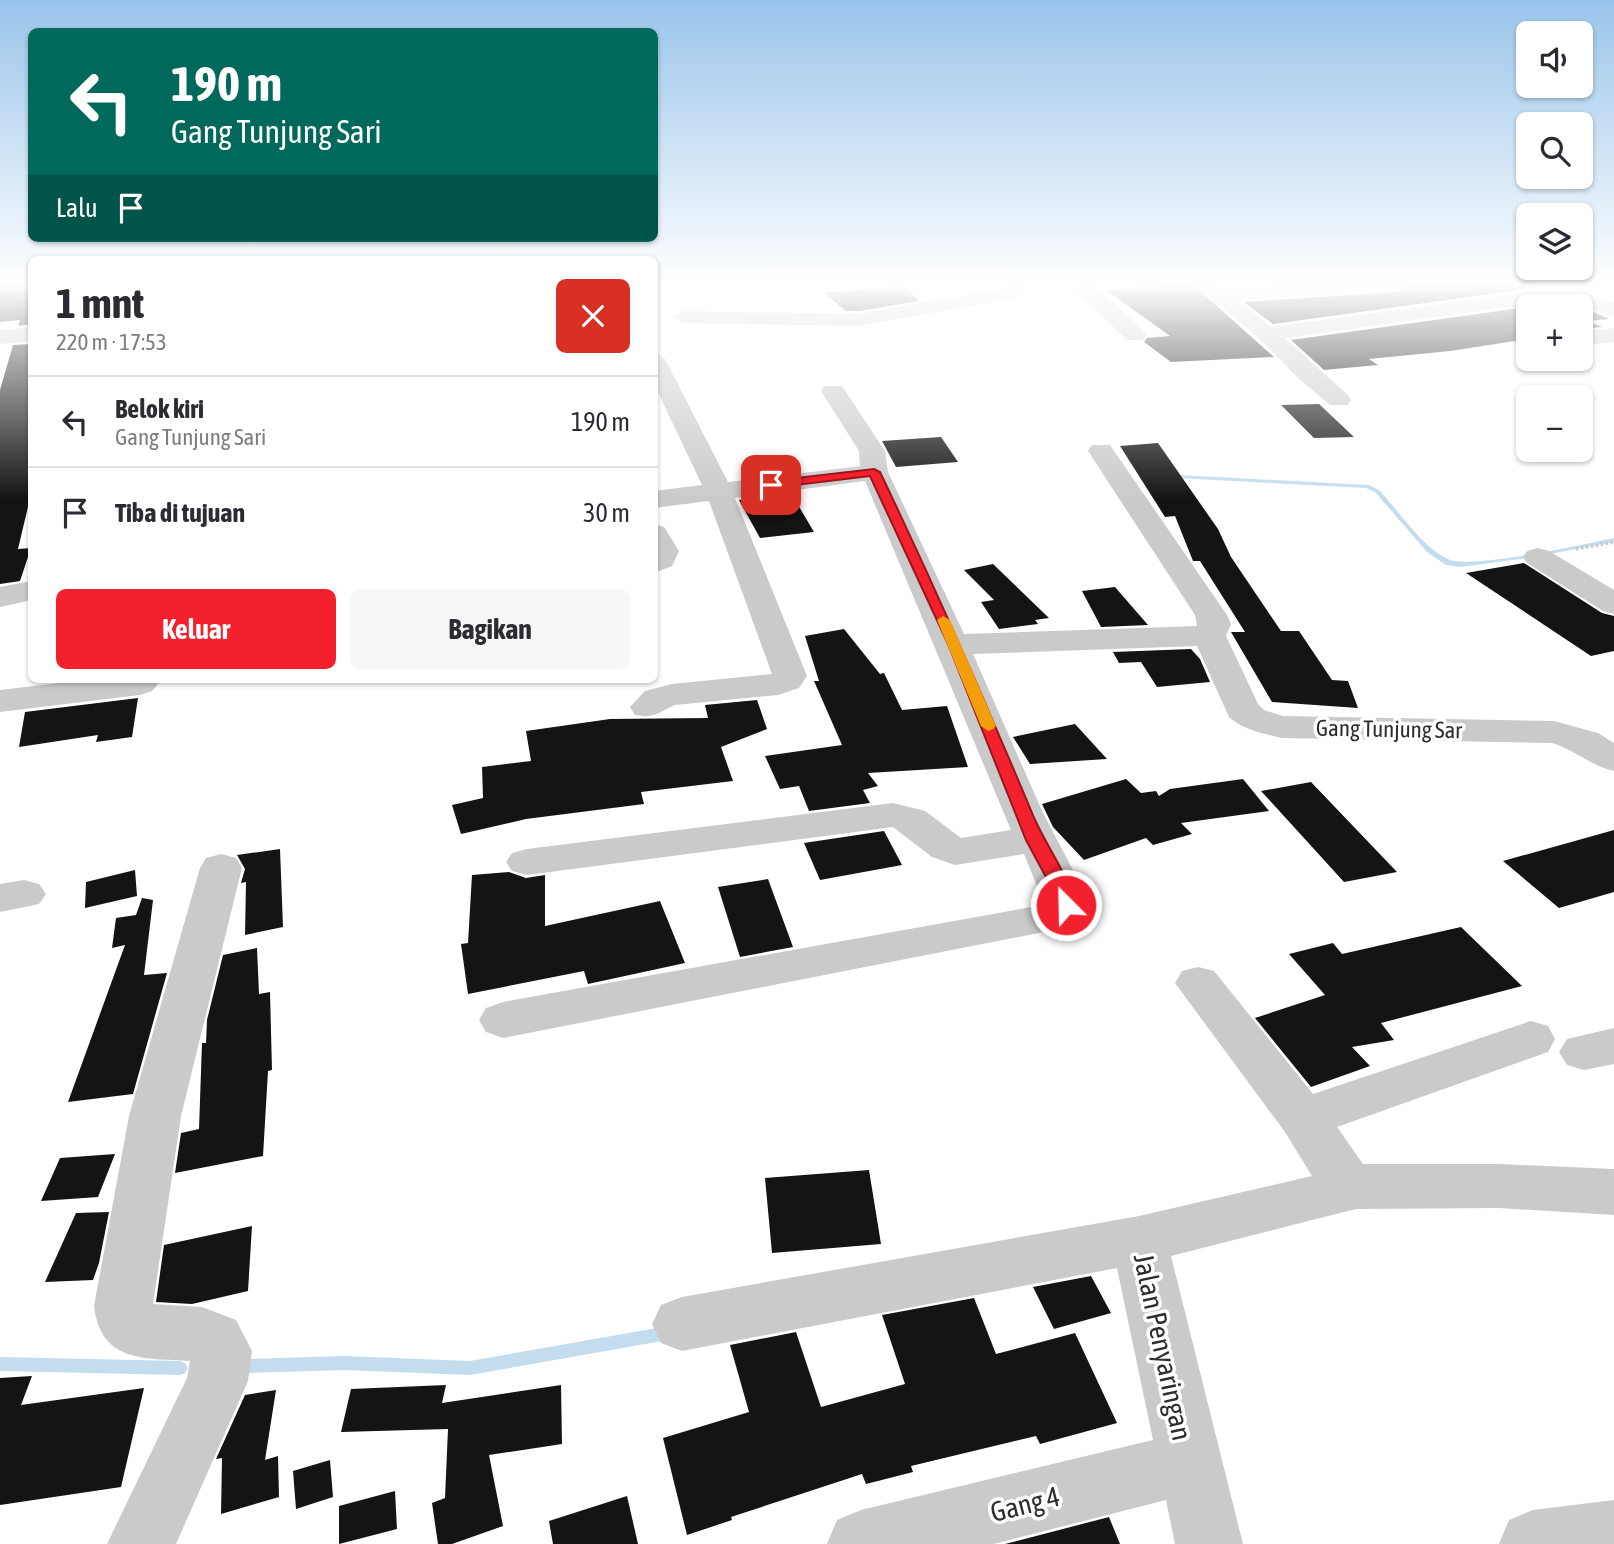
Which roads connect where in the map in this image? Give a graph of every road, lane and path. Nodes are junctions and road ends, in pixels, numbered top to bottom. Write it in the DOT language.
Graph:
graph roads {
  1 [pos="1288,355"];
  2 [pos="658,367"];
  3 [pos="833,391"];
  4 [pos="1339,400"];
  5 [pos="1101,451"];
  6 [pos="874,472"];
  7 [pos="719,492"];
  8 [pos="658,500"];
  9 [pos="658,540"];
  10 [pos="1538,557"];
  11 [pos="658,562"];
  12 [pos="28,591"];
  13 [pos="0,597"];
  14 [pos="1614,604"];
  15 [pos="1209,636"];
  16 [pos="955,644"];
  17 [pos="140,684"];
  18 [pos="0,701"];
  19 [pos="648,707"];
  20 [pos="1614,760"];
  21 [pos="1034,840"];
  22 [pos="527,862"];
  23 [pos="221,868"];
  24 [pos="1198,982"];
  25 [pos="503,1020"];
  26 [pos="1531,1039"];
  27 [pos="1303,1118"];
  28 [pos="1348,1186"];
  29 [pos="1614,1192"];
  30 [pos="1139,1240"];
  31 [pos="682,1324"];
  32 [pos="1188,1463"];
  33 [pos="1614,1534"];
  34 [pos="141,1544"];
  35 [pos="861,1544"];
  36 [pos="1209,1544"];
  37 [pos="1533,1544"];
  1 -- 4 [label="street"];
  2 -- 7 [label="street"];
  3 -- 6 [label="street"];
  5 -- 15 [label="street, Gang Tunjung Sar"];
  6 -- 7 [label="street"];
  6 -- 16 [label="street"];
  7 -- 8 [label="street"];
  7 -- 19 [label="street"];
  9 -- 11 [label="street"];
  10 -- 14 [label="street"];
  12 -- 13 [label="street"];
  15 -- 16 [label="street"];
  15 -- 20 [label="street, Gang Tunjung Sar"];
  16 -- 21 [label="street"];
  17 -- 18 [label="street"];
  21 -- 22 [label="street"];
  21 -- 25 [label="street"];
  23 -- 34 [label="street"];
  24 -- 27 [label="street"];
  26 -- 27 [label="street"];
  27 -- 28 [label="street"];
  28 -- 29 [label="street"];
  28 -- 30 [label="street, Jalan Penyaringan"];
  30 -- 31 [label="street"];
  30 -- 32 [label="street, Jalan Penyaringan"];
  32 -- 35 [label="street, Gang 4"];
  32 -- 36 [label="street, Jalan Penyaringan"];
  33 -- 37 [label="street"];
}
